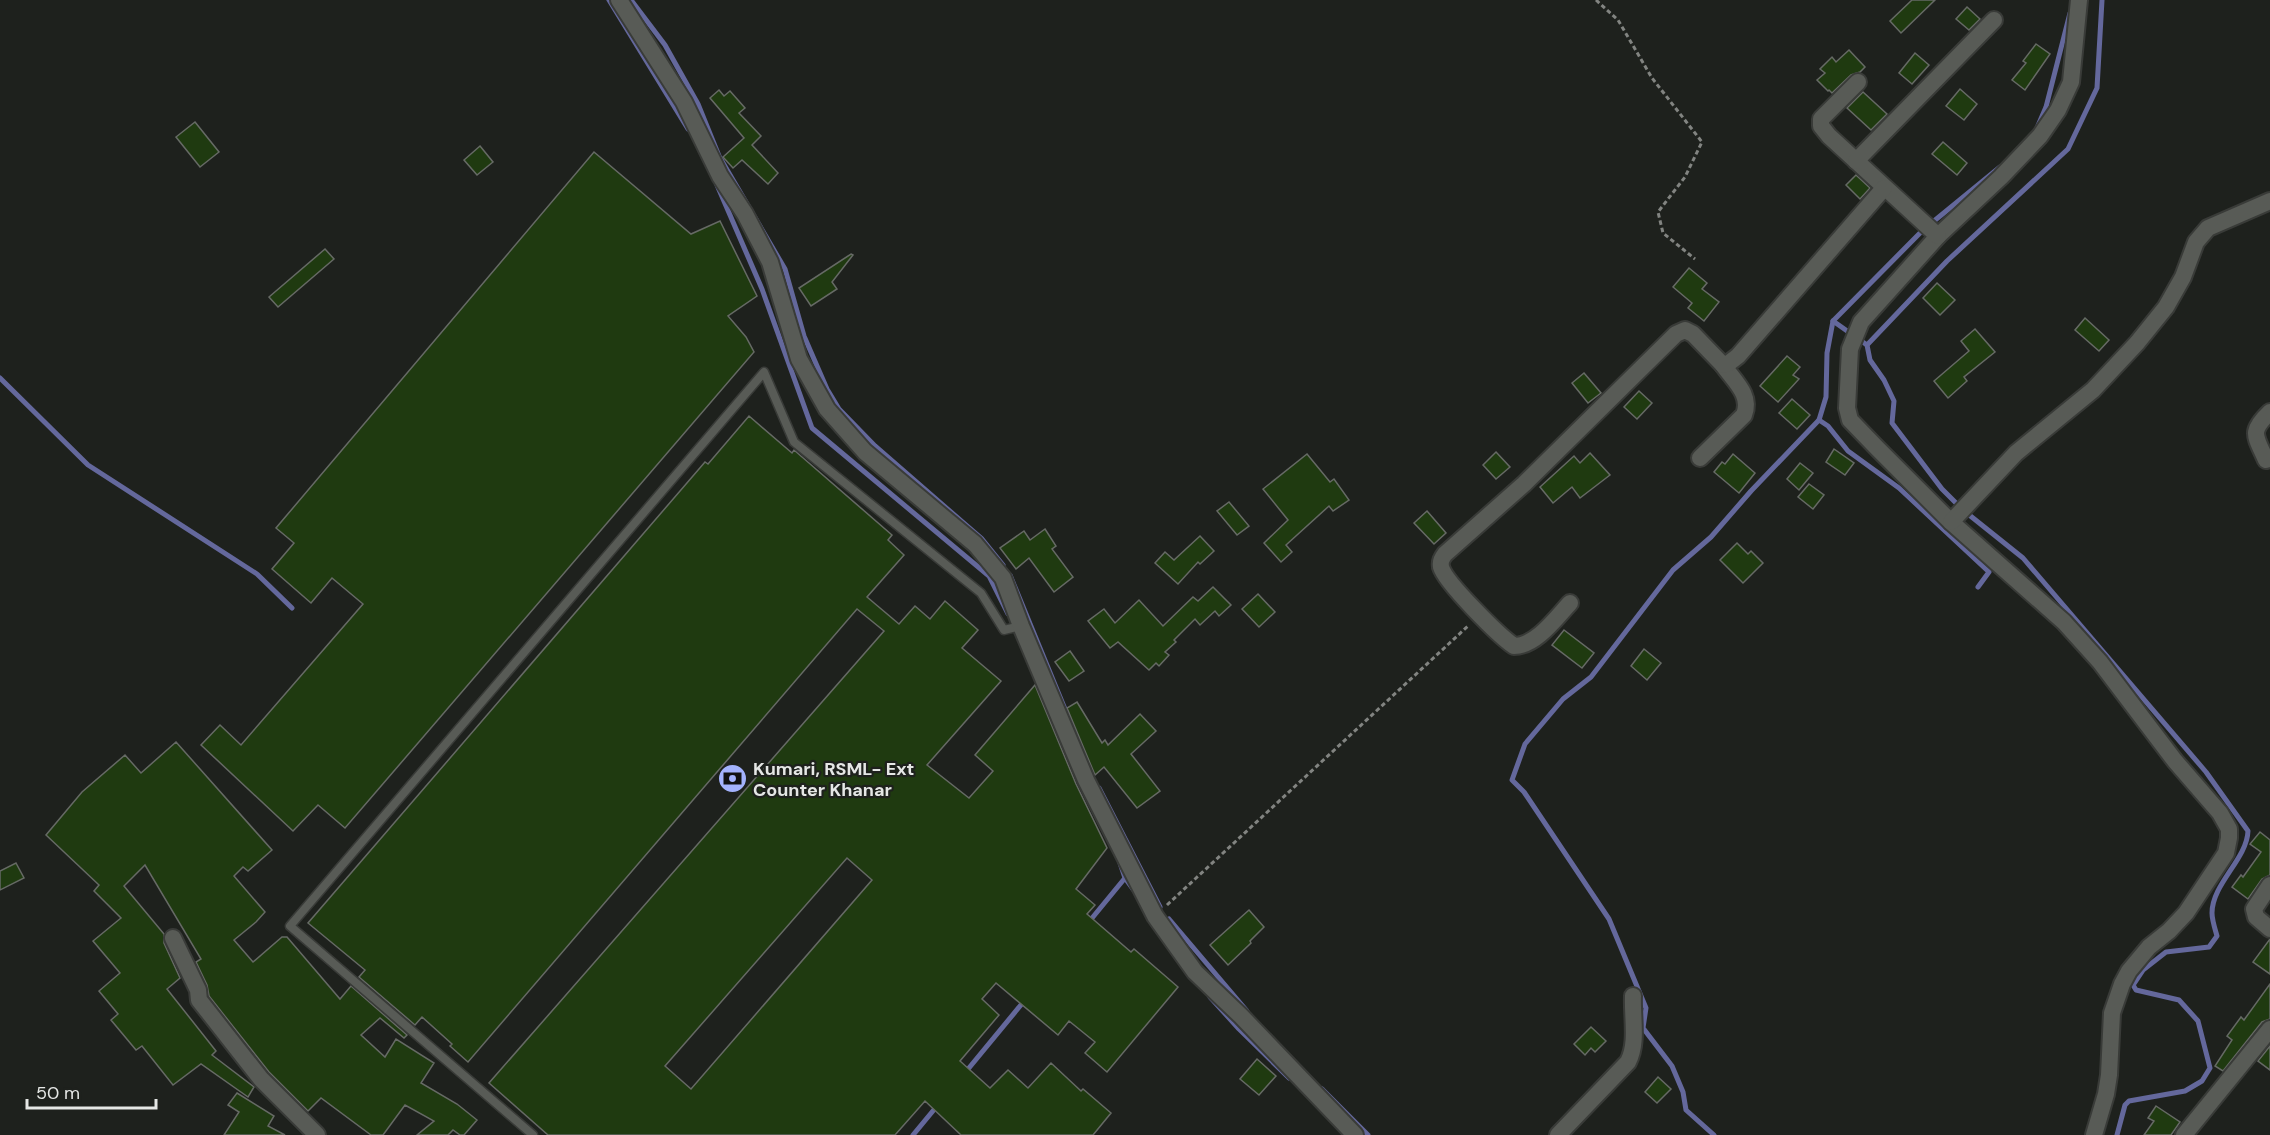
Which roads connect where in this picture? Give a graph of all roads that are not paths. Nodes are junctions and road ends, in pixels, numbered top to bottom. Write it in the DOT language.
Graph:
graph roads {
  1 [pos="619,0"];
  2 [pos="2079,0"];
  3 [pos="1994,20"];
  4 [pos="1858,82"];
  5 [pos="1856,162"];
  6 [pos="1884,188"];
  7 [pos="2270,201"];
  8 [pos="1938,236"];
  9 [pos="1723,365"];
  10 [pos="2270,412"];
  11 [pos="1700,458"];
  12 [pos="2266,460"];
  13 [pos="1951,522"];
  14 [pos="1570,603"];
  15 [pos="1013,628"];
  16 [pos="2270,885"];
  17 [pos="2270,929"];
  18 [pos="173,938"];
  19 [pos="1633,996"];
  20 [pos="2270,1029"];
  21 [pos="317,1135"];
  22 [pos="533,1135"];
  23 [pos="1355,1135"];
  24 [pos="1558,1135"];
  25 [pos="2094,1135"];
  26 [pos="2184,1135"];
  1 -- 15 [label="street"];
  2 -- 8 [label="street"];
  3 -- 5 [label="street"];
  4 -- 5 [label="street"];
  5 -- 6 [label="street"];
  6 -- 8 [label="street"];
  6 -- 9 [label="street"];
  7 -- 13 [label="street"];
  8 -- 13 [label="street"];
  9 -- 11 [label="street"];
  9 -- 14 [label="street"];
  10 -- 12 [label="street"];
  13 -- 25 [label="street"];
  15 -- 22 [label="lane"];
  15 -- 23 [label="street"];
  16 -- 17 [label="street"];
  18 -- 21 [label="street"];
  19 -- 24 [label="street"];
  20 -- 26 [label="street"];
}
